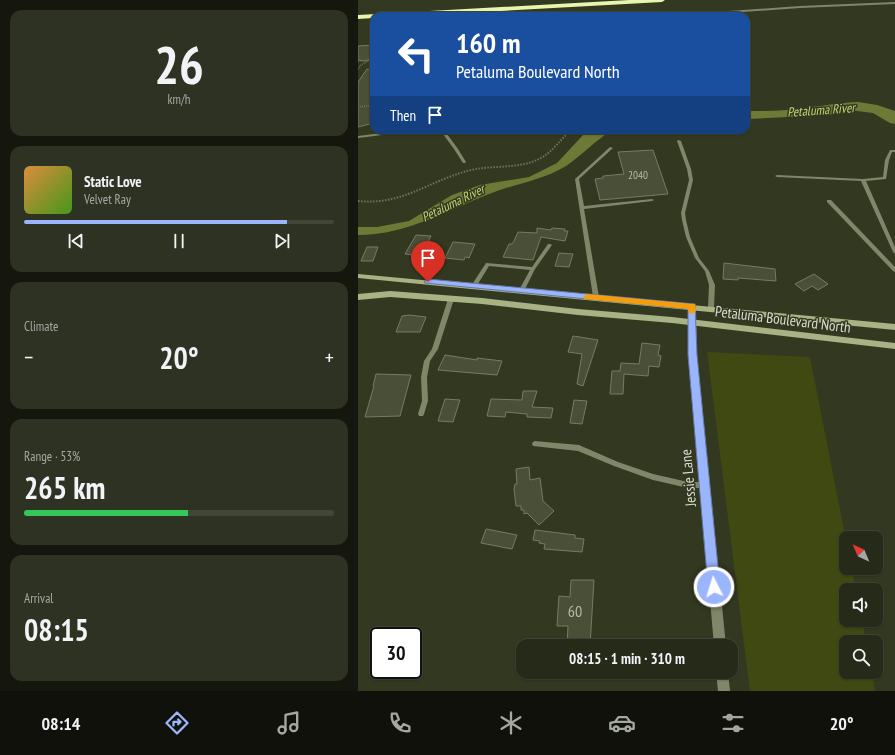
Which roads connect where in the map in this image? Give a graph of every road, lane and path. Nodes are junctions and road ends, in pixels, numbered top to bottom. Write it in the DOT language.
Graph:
graph roads {
  1 [pos="662,0"];
  2 [pos="895,3"];
  3 [pos="447,12"];
  4 [pos="729,12"];
  5 [pos="370,16"];
  6 [pos="358,17"];
  7 [pos="358,61"];
  8 [pos="369,61"];
  9 [pos="358,69"];
  10 [pos="370,106"];
  11 [pos="358,107"];
  12 [pos="382,134"];
  13 [pos="445,134"];
  14 [pos="567,134"];
  15 [pos="358,137"];
  16 [pos="679,141"];
  17 [pos="611,148"];
  18 [pos="895,151"];
  19 [pos="464,162"];
  20 [pos="482,163"];
  21 [pos="483,168"];
  22 [pos="777,176"];
  23 [pos="863,180"];
  24 [pos="652,200"];
  25 [pos="358,201"];
  26 [pos="829,201"];
  27 [pos="582,208"];
  28 [pos="550,245"];
  29 [pos="895,252"];
  30 [pos="533,269"];
  31 [pos="895,270"];
  32 [pos="358,276"];
  33 [pos="474,286"];
  34 [pos="522,290"];
  35 [pos="358,297"];
  36 [pos="596,297"];
  37 [pos="451,299"];
  38 [pos="692,307"];
  39 [pos="711,308"];
  40 [pos="692,322"];
  41 [pos="895,327"];
  42 [pos="895,346"];
  43 [pos="421,414"];
  44 [pos="535,444"];
  45 [pos="705,485"];
  46 [pos="719,639"];
  47 [pos="723,679"];
  48 [pos="724,691"];
  1 -- 3 [label="highway"];
  2 -- 4 [label="lane"];
  5 -- 6 [label="highway"];
  7 -- 8 [label="path"];
  8 -- 9 [label="path"];
  10 -- 11 [label="path"];
  12 -- 15 [label="lane"];
  13 -- 19 [label="lane"];
  14 -- 21 [label="path"];
  16 -- 39 [label="lane"];
  17 -- 27 [label="lane"];
  18 -- 23 [label="lane"];
  20 -- 21 [label="path"];
  21 -- 25 [label="path"];
  22 -- 23 [label="lane"];
  23 -- 29 [label="lane"];
  24 -- 27 [label="lane"];
  26 -- 31 [label="lane"];
  27 -- 36 [label="lane"];
  28 -- 30 [label="lane"];
  30 -- 33 [label="lane"];
  30 -- 34 [label="lane"];
  32 -- 33 [label="main road, Petaluma Boulevard North"];
  33 -- 34 [label="main road, Petaluma Boulevard North"];
  34 -- 36 [label="main road, Petaluma Boulevard North"];
  35 -- 37 [label="main road, Petaluma Boulevard North"];
  36 -- 38 [label="main road, Petaluma Boulevard North"];
  37 -- 40 [label="main road, Petaluma Boulevard North"];
  37 -- 43 [label="lane"];
  38 -- 39 [label="main road, Petaluma Boulevard North"];
  38 -- 40 [label="street, Jessie Lane"];
  39 -- 41 [label="main road, Petaluma Boulevard North"];
  40 -- 42 [label="main road, Petaluma Boulevard North"];
  40 -- 45 [label="street, Jessie Lane"];
  44 -- 45 [label="lane"];
  45 -- 46 [label="street, Jessie Lane"];
  47 -- 48 [label="street"];
}
